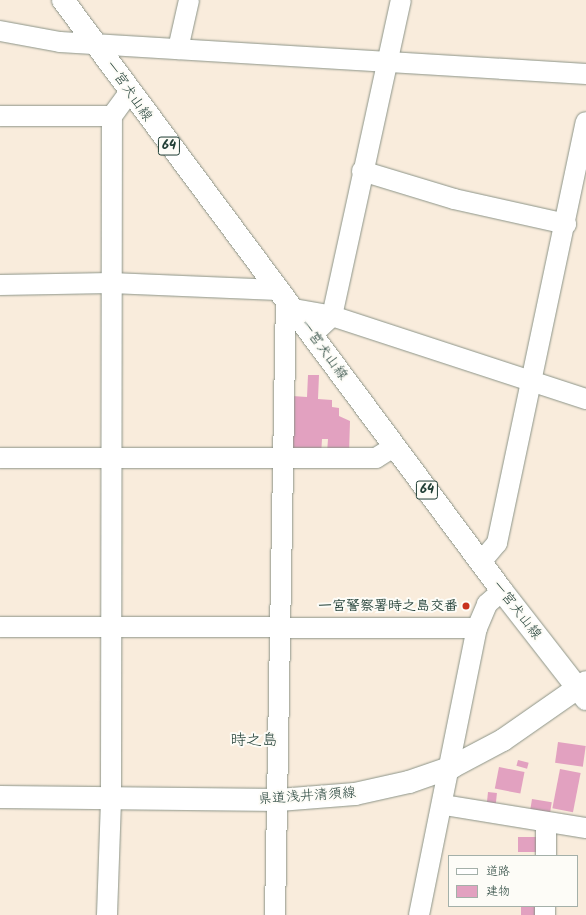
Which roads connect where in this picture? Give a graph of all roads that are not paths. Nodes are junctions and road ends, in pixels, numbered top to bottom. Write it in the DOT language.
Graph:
graph roads {
  1 [pos="63,0"];
  2 [pos="189,0"];
  3 [pos="401,0"];
  4 [pos="0,31"];
  5 [pos="96,44"];
  6 [pos="178,50"];
  7 [pos="387,62"];
  8 [pos="586,74"];
  9 [pos="129,93"];
  10 [pos="0,116"];
  11 [pos="112,116"];
  12 [pos="586,122"];
  13 [pos="362,171"];
  14 [pos="566,224"];
  15 [pos="111,284"];
  16 [pos="0,285"];
  17 [pos="286,300"];
  18 [pos="332,316"];
  19 [pos="313,334"];
  20 [pos="533,381"];
  21 [pos="586,400"];
  22 [pos="395,446"];
  23 [pos="0,458"];
  24 [pos="281,459"];
  25 [pos="110,460"];
  26 [pos="481,562"];
  27 [pos="502,591"];
  28 [pos="0,626"];
  29 [pos="111,628"];
  30 [pos="477,628"];
  31 [pos="280,629"];
  32 [pos="583,690"];
  33 [pos="452,767"];
  34 [pos="0,797"];
  35 [pos="111,798"];
  36 [pos="279,800"];
  37 [pos="444,805"];
  38 [pos="546,823"];
  39 [pos="586,828"];
  40 [pos="546,855"];
  41 [pos="107,915"];
  42 [pos="275,915"];
  43 [pos="419,915"];
  1 -- 5 [label="main road, 一宮犬山線 / 64"];
  2 -- 6 [label="street"];
  3 -- 7 [label="street"];
  4 -- 5 [label="street"];
  5 -- 6 [label="street"];
  5 -- 9 [label="main road, 一宮犬山線 / 64"];
  6 -- 7 [label="street"];
  7 -- 8 [label="street"];
  7 -- 13 [label="street"];
  9 -- 11 [label="street"];
  9 -- 17 [label="main road, 一宮犬山線 / 64"];
  10 -- 11 [label="street"];
  11 -- 15 [label="street"];
  12 -- 14 [label="street"];
  13 -- 14 [label="street"];
  13 -- 18 [label="street"];
  14 -- 20 [label="street"];
  15 -- 16 [label="street"];
  15 -- 17 [label="street"];
  15 -- 25 [label="street"];
  17 -- 18 [label="street"];
  17 -- 19 [label="main road, 一宮犬山線 / 64"];
  17 -- 24 [label="street"];
  18 -- 19 [label="street"];
  18 -- 20 [label="street"];
  19 -- 22 [label="main road, 一宮犬山線 / 64"];
  20 -- 21 [label="street"];
  20 -- 26 [label="street"];
  22 -- 24 [label="street"];
  22 -- 26 [label="main road, 一宮犬山線 / 64"];
  23 -- 25 [label="street"];
  24 -- 25 [label="street"];
  24 -- 31 [label="street"];
  25 -- 29 [label="street"];
  26 -- 27 [label="main road, 一宮犬山線 / 64"];
  27 -- 30 [label="street"];
  27 -- 32 [label="main road, 一宮犬山線 / 64"];
  28 -- 29 [label="street"];
  29 -- 31 [label="street"];
  29 -- 35 [label="street"];
  30 -- 31 [label="street"];
  30 -- 33 [label="street"];
  31 -- 36 [label="street"];
  32 -- 33 [label="main road, 県道浅井清須線"];
  33 -- 36 [label="main road, 県道浅井清須線"];
  33 -- 37 [label="street"];
  34 -- 35 [label="main road, 県道浅井清須線"];
  35 -- 36 [label="main road, 県道浅井清須線"];
  35 -- 41 [label="street"];
  36 -- 42 [label="street"];
  37 -- 38 [label="street"];
  37 -- 43 [label="street"];
  38 -- 39 [label="street"];
  38 -- 40 [label="street"];
}
